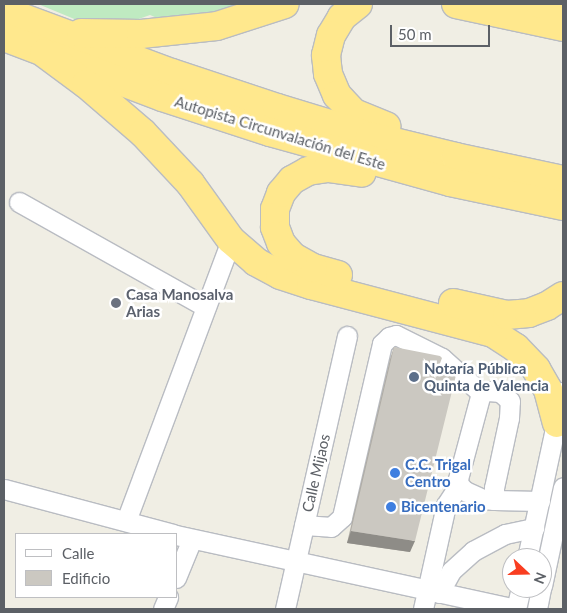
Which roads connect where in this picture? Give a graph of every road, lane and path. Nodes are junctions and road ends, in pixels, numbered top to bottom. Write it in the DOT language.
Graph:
graph roads {
  1 [pos="286,4"];
  2 [pos="358,4"];
  3 [pos="456,4"];
  4 [pos="540,4"];
  5 [pos="563,4"];
  6 [pos="4,11"];
  7 [pos="563,27"];
  8 [pos="4,37"];
  9 [pos="51,43"];
  10 [pos="453,170"];
  11 [pos="563,180"];
  12 [pos="19,202"];
  13 [pos="563,206"];
  14 [pos="231,240"];
  15 [pos="563,296"];
  16 [pos="206,307"];
  17 [pos="347,336"];
  18 [pos="563,392"];
  19 [pos="481,393"];
  20 [pos="557,423"];
  21 [pos="459,485"];
  22 [pos="563,487"];
  23 [pos="4,489"];
  24 [pos="494,500"];
  25 [pos="540,501"];
  26 [pos="126,522"];
  27 [pos="304,525"];
  28 [pos="534,528"];
  29 [pos="169,533"];
  30 [pos="181,536"];
  31 [pos="529,548"];
  32 [pos="550,548"];
  33 [pos="178,561"];
  34 [pos="296,561"];
  35 [pos="433,592"];
  36 [pos="285,609"];
  37 [pos="423,609"];
  38 [pos="516,609"];
  1 -- 9 [label="highway"];
  2 -- 10 [label="highway"];
  3 -- 7 [label="highway"];
  4 -- 5 [label="highway"];
  6 -- 9 [label="highway, Autopista Circunvalación del Este"];
  8 -- 9 [label="highway, Autopista Circunvalación del Este"];
  9 -- 10 [label="highway, Autopista Circunvalación del Este"];
  9 -- 14 [label="highway"];
  10 -- 11 [label="highway, Autopista Circunvalación del Este"];
  10 -- 13 [label="highway, Autopista Circunvalación del Este"];
  10 -- 15 [label="highway"];
  12 -- 16 [label="street"];
  14 -- 16 [label="street"];
  14 -- 20 [label="highway"];
  16 -- 26 [label="street"];
  17 -- 27 [label="street, Calle Mijaos"];
  18 -- 20 [label="street"];
  19 -- 21 [label="street"];
  19 -- 24 [label="street"];
  19 -- 27 [label="street"];
  20 -- 25 [label="street"];
  21 -- 24 [label="street"];
  21 -- 35 [label="street"];
  22 -- 32 [label="street"];
  23 -- 26 [label="street"];
  24 -- 25 [label="street"];
  25 -- 28 [label="street"];
  26 -- 29 [label="street"];
  27 -- 34 [label="street, Calle Mijaos"];
  28 -- 31 [label="street"];
  28 -- 35 [label="street"];
  30 -- 33 [label="street"];
  30 -- 34 [label="street"];
  34 -- 35 [label="street"];
  34 -- 36 [label="street, Calle Mijaos"];
  35 -- 37 [label="street"];
  35 -- 38 [label="street"];
}
